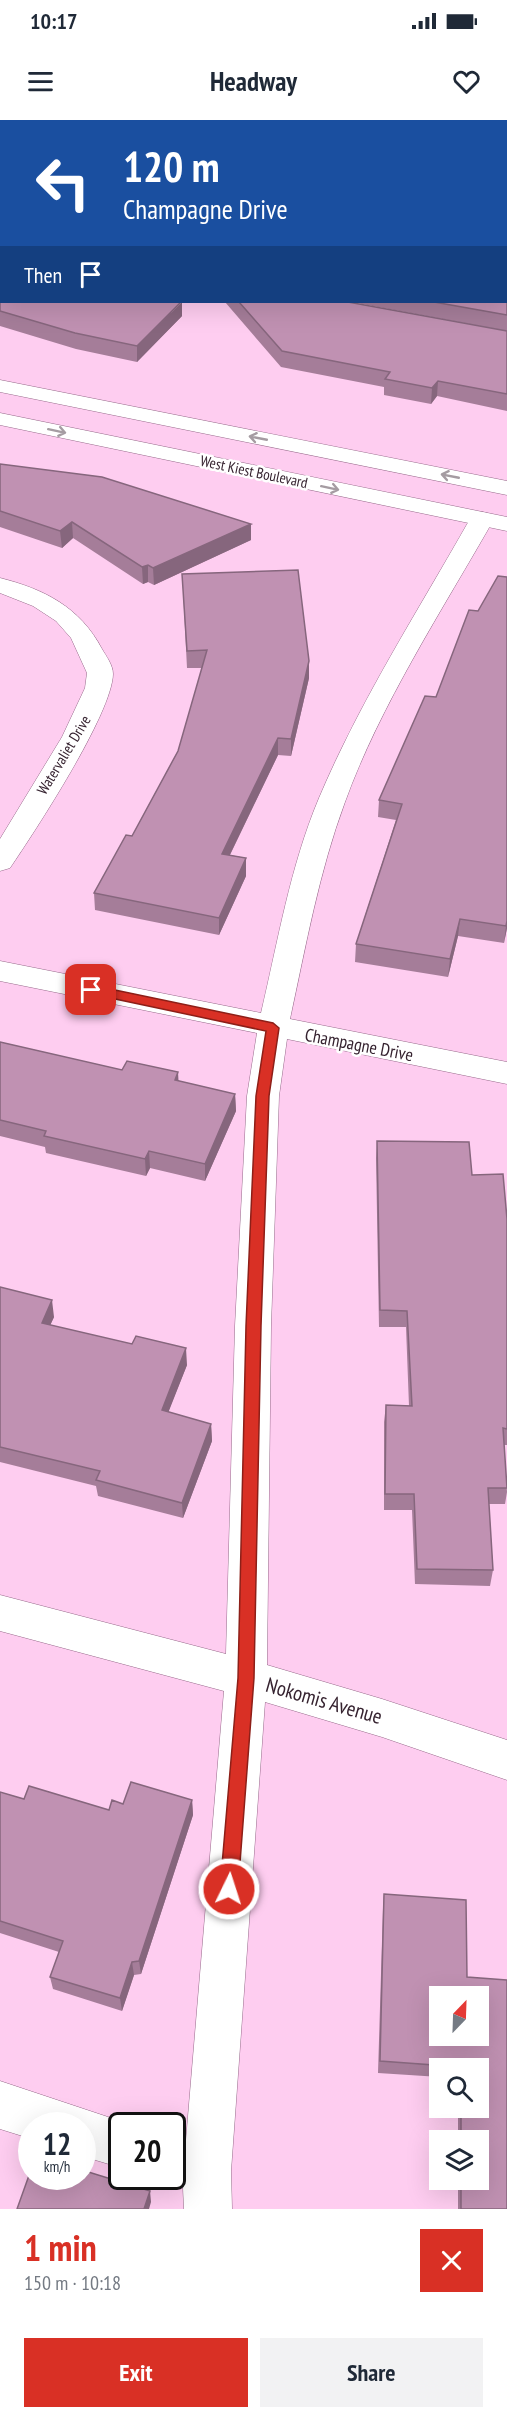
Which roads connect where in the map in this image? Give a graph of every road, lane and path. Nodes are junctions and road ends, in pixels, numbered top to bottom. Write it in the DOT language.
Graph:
graph roads {
  1 [pos="0,386"];
  2 [pos="25,391"];
  3 [pos="0,418"];
  4 [pos="507,488"];
  5 [pos="494,521"];
  6 [pos="0,585"];
  7 [pos="0,862"];
  8 [pos="0,970"];
  9 [pos="273,1028"];
  10 [pos="507,1073"];
  11 [pos="0,1613"];
  12 [pos="246,1678"];
  13 [pos="507,1760"];
  14 [pos="0,2106"];
  15 [pos="19,2112"];
  16 [pos="196,2180"];
  1 -- 2 [label="main road, West Kiest Boulevard"];
  2 -- 3 [label="main road"];
  4 -- 2 [label="main road, West Kiest Boulevard, one-way"];
  3 -- 5 [label="main road, West Kiest Boulevard, one-way"];
  5 -- 9 [label="main road"];
  6 -- 7 [label="main road, Watervaliet Drive"];
  8 -- 9 [label="main road, Champagne Drive"];
  9 -- 10 [label="main road, Champagne Drive"];
  9 -- 12 [label="main road"];
  11 -- 12 [label="main road, Nokomis Avenue"];
  12 -- 13 [label="main road, Nokomis Avenue"];
  12 -- 16 [label="main road"];
  14 -- 15 [label="main road"];
}
